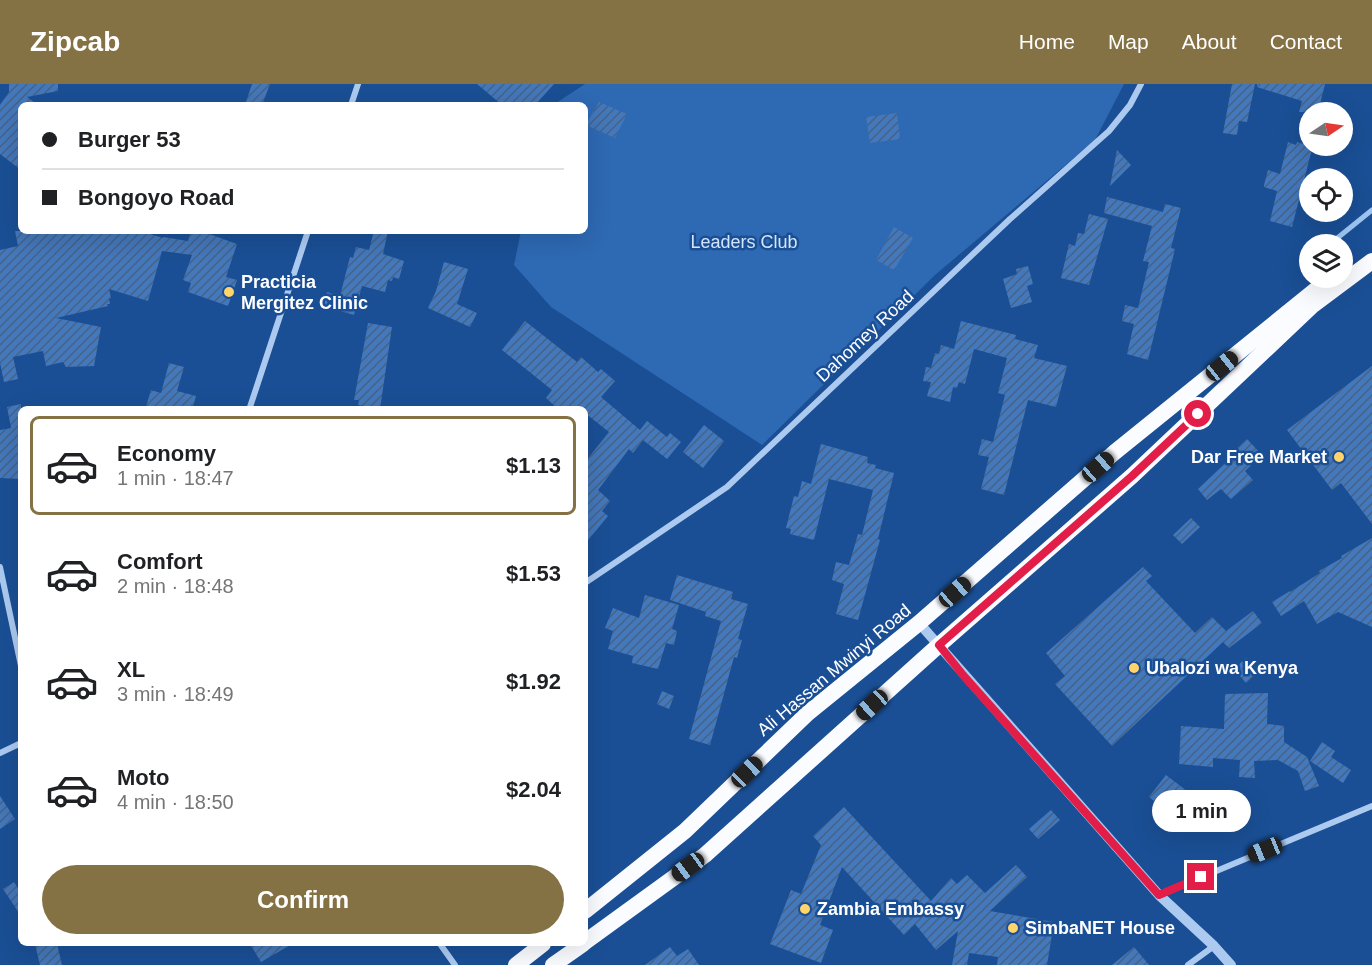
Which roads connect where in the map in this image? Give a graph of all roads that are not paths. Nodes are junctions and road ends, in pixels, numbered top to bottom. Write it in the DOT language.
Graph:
graph roads {
  1 [pos="358,84"];
  2 [pos="1141,84"];
  3 [pos="352,102"];
  4 [pos="307,234"];
  5 [pos="1372,248"];
  6 [pos="1372,261"];
  7 [pos="1353,262"];
  8 [pos="1320,288"];
  9 [pos="250,406"];
  10 [pos="0,567"];
  11 [pos="588,581"];
  12 [pos="919,623"];
  13 [pos="944,651"];
  14 [pos="18,652"];
  15 [pos="18,744"];
  16 [pos="0,753"];
  17 [pos="1372,806"];
  18 [pos="1159,895"];
  19 [pos="588,908"];
  20 [pos="588,940"];
  21 [pos="441,946"];
  22 [pos="540,946"];
  23 [pos="580,946"];
  24 [pos="1214,946"];
  25 [pos="455,965"];
  26 [pos="516,965"];
  27 [pos="553,965"];
  28 [pos="1188,965"];
  29 [pos="1231,965"];
  1 -- 3 [label="street"];
  2 -- 11 [label="street, Dahomey Road"];
  4 -- 9 [label="street"];
  5 -- 7 [label="highway"];
  6 -- 13 [label="highway"];
  8 -- 12 [label="highway, Ali Hassan Mwinyi Road"];
  10 -- 14 [label="street"];
  12 -- 13 [label="street"];
  12 -- 19 [label="highway, Ali Hassan Mwinyi Road"];
  13 -- 18 [label="street"];
  13 -- 20 [label="highway"];
  15 -- 16 [label="street"];
  17 -- 18 [label="street"];
  18 -- 24 [label="street"];
  21 -- 25 [label="street"];
  22 -- 26 [label="highway"];
  23 -- 27 [label="highway"];
  24 -- 28 [label="street"];
  24 -- 29 [label="street"];
}
